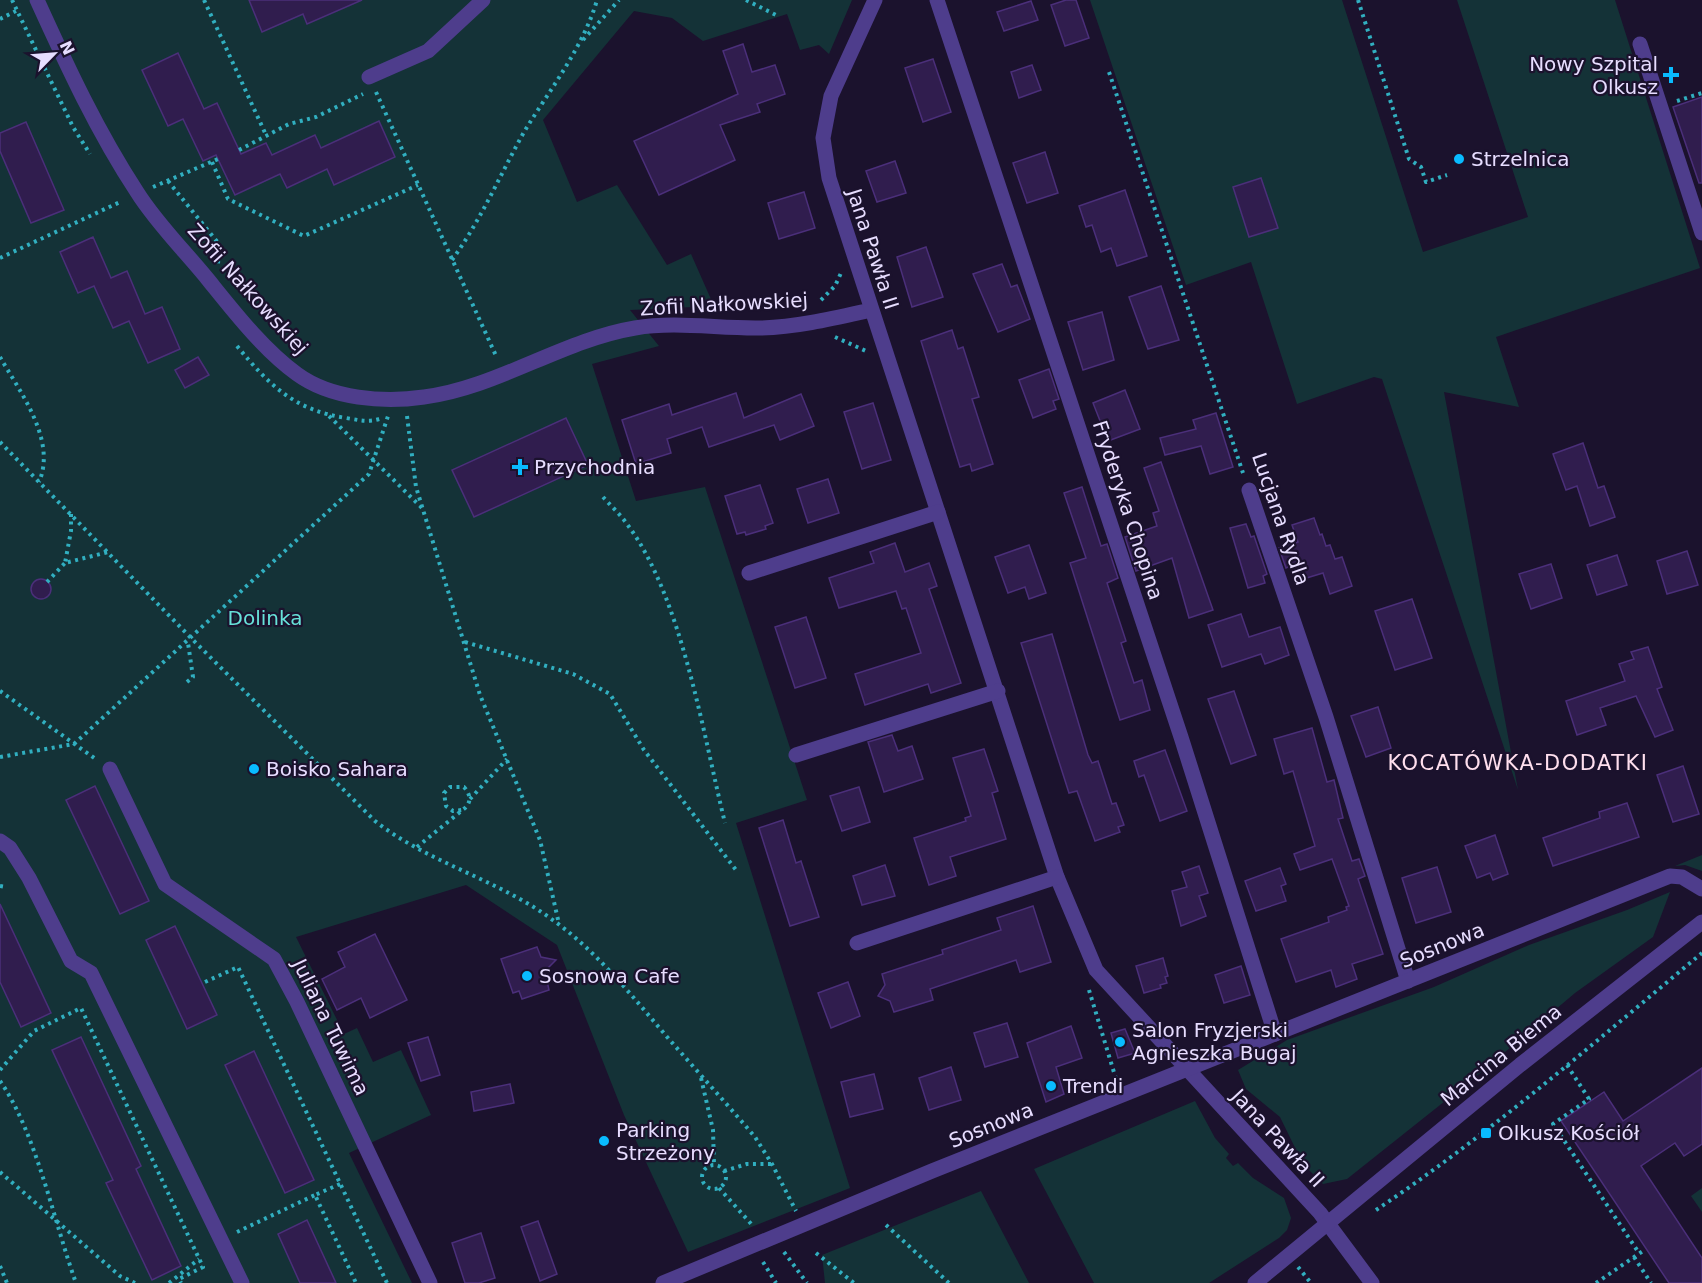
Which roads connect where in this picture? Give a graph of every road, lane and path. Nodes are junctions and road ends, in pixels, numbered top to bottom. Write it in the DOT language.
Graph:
graph roads {
  1 [pos="37,0"];
  2 [pos="204,0"];
  3 [pos="483,0"];
  4 [pos="597,0"];
  5 [pos="619,0"];
  6 [pos="746,0"];
  7 [pos="875,0"];
  8 [pos="937,0"];
  9 [pos="1358,0"];
  10 [pos="16,11"];
  11 [pos="776,15"];
  12 [pos="0,19"];
  13 [pos="1640,44"];
  14 [pos="578,45"];
  15 [pos="1109,72"];
  16 [pos="372,83"];
  17 [pos="1702,93"];
  18 [pos="1659,106"];
  19 [pos="266,135"];
  20 [pos="239,150"];
  21 [pos="218,159"];
  22 [pos="212,162"];
  23 [pos="1447,175"];
  24 [pos="168,181"];
  25 [pos="418,185"];
  26 [pos="138,194"];
  27 [pos="120,202"];
  28 [pos="1702,233"];
  29 [pos="0,258"];
  30 [pos="452,260"];
  31 [pos="218,269"];
  32 [pos="842,270"];
  33 [pos="815,303"];
  34 [pos="871,310"];
  35 [pos="831,336"];
  36 [pos="869,353"];
  37 [pos="0,357"];
  38 [pos="490,364"];
  39 [pos="417,413"];
  40 [pos="407,414"];
  41 [pos="388,415"];
  42 [pos="0,442"];
  43 [pos="374,460"];
  44 [pos="39,482"];
  45 [pos="1249,490"];
  46 [pos="603,497"];
  47 [pos="423,508"];
  48 [pos="938,512"];
  49 [pos="71,514"];
  50 [pos="108,552"];
  51 [pos="65,563"];
  52 [pos="749,573"];
  53 [pos="48,582"];
  54 [pos="192,639"];
  55 [pos="465,642"];
  56 [pos="188,643"];
  57 [pos="187,682"];
  58 [pos="0,691"];
  59 [pos="998,691"];
  60 [pos="74,744"];
  61 [pos="796,755"];
  62 [pos="0,757"];
  63 [pos="507,759"];
  64 [pos="110,769"];
  65 [pos="470,799"];
  66 [pos="462,810"];
  67 [pos="724,823"];
  68 [pos="0,841"];
  69 [pos="417,847"];
  70 [pos="736,870"];
  71 [pos="1057,877"];
  72 [pos="0,886"];
  73 [pos="6,886"];
  74 [pos="1702,889"];
  75 [pos="1702,922"];
  76 [pos="560,925"];
  77 [pos="857,943"];
  78 [pos="1702,953"];
  79 [pos="1408,981"];
  80 [pos="205,982"];
  81 [pos="1088,987"];
  82 [pos="1275,1034"];
  83 [pos="1567,1065"];
  84 [pos="1185,1069"];
  85 [pos="0,1070"];
  86 [pos="699,1074"];
  87 [pos="0,1081"];
  88 [pos="1107,1083"];
  89 [pos="772,1164"];
  90 [pos="714,1165"];
  91 [pos="724,1171"];
  92 [pos="0,1172"];
  93 [pos="340,1184"];
  94 [pos="719,1188"];
  95 [pos="315,1196"];
  96 [pos="808,1210"];
  97 [pos="1376,1210"];
  98 [pos="55,1218"];
  99 [pos="1328,1222"];
  100 [pos="886,1225"];
  101 [pos="221,1239"];
  102 [pos="763,1242"];
  103 [pos="784,1252"];
  104 [pos="816,1253"];
  105 [pos="1634,1257"];
  106 [pos="199,1259"];
  107 [pos="763,1262"];
  108 [pos="0,1266"];
  109 [pos="8,1283"];
  110 [pos="76,1283"];
  111 [pos="135,1283"];
  112 [pos="169,1283"];
  113 [pos="181,1283"];
  114 [pos="242,1283"];
  115 [pos="356,1283"];
  116 [pos="387,1283"];
  117 [pos="430,1283"];
  118 [pos="663,1283"];
  119 [pos="776,1283"];
  120 [pos="807,1283"];
  121 [pos="854,1283"];
  122 [pos="949,1283"];
  123 [pos="1255,1283"];
  124 [pos="1372,1283"];
  125 [pos="1596,1283"];
  126 [pos="1651,1283"];
  1 -- 26 [label="street, Zofii Nałkowskiej"];
  2 -- 19 [label="path"];
  3 -- 16 [label="street"];
  4 -- 14 [label="path"];
  5 -- 14 [label="path"];
  6 -- 11 [label="path"];
  7 -- 34 [label="street, Jana Pawła II"];
  8 -- 82 [label="street, Fryderyka Chopina"];
  9 -- 23 [label="path"];
  10 -- 12 [label="path"];
  13 -- 18 [label="street"];
  14 -- 30 [label="path"];
  15 -- 45 [label="path, Lucjana Rydla"];
  16 -- 19 [label="path"];
  16 -- 25 [label="path"];
  17 -- 18 [label="path"];
  18 -- 28 [label="street"];
  19 -- 20 [label="path"];
  21 -- 22 [label="path"];
  22 -- 24 [label="path"];
  22 -- 25 [label="path"];
  24 -- 26 [label="path"];
  24 -- 31 [label="path"];
  25 -- 30 [label="path"];
  26 -- 34 [label="street, Zofii Nałkowskiej"];
  27 -- 29 [label="path"];
  30 -- 38 [label="path"];
  32 -- 33 [label="path"];
  34 -- 48 [label="street, Jana Pawła II"];
  35 -- 36 [label="path"];
  37 -- 44 [label="path"];
  39 -- 40 [label="path"];
  40 -- 41 [label="path"];
  40 -- 47 [label="path"];
  41 -- 43 [label="path"];
  41 -- 43 [label="path"];
  42 -- 44 [label="path"];
  43 -- 47 [label="path"];
  43 -- 54 [label="path"];
  44 -- 49 [label="path"];
  45 -- 79 [label="street, Lucjana Rydla"];
  46 -- 67 [label="path"];
  47 -- 55 [label="path"];
  48 -- 52 [label="street"];
  48 -- 59 [label="street, Jana Pawła II"];
  49 -- 50 [label="path"];
  49 -- 51 [label="path"];
  50 -- 51 [label="path"];
  50 -- 54 [label="path"];
  51 -- 53 [label="path"];
  54 -- 56 [label="path"];
  54 -- 69 [label="path"];
  55 -- 63 [label="path"];
  55 -- 70 [label="path"];
  56 -- 57 [label="path"];
  56 -- 60 [label="path"];
  58 -- 60 [label="path"];
  59 -- 61 [label="street"];
  59 -- 71 [label="street, Jana Pawła II"];
  60 -- 62 [label="path"];
  60 -- 64 [label="path"];
  63 -- 65 [label="path"];
  63 -- 76 [label="path"];
  64 -- 117 [label="street, Juliana Tuwima"];
  65 -- 66 [label="path"];
  65 -- 66 [label="path"];
  66 -- 69 [label="path"];
  68 -- 101 [label="street"];
  69 -- 76 [label="path"];
  71 -- 77 [label="street"];
  71 -- 84 [label="street, Jana Pawła II"];
  72 -- 73 [label="path"];
  74 -- 79 [label="street, Sosnowa"];
  75 -- 99 [label="street, Marcina Biema"];
  76 -- 86 [label="path"];
  78 -- 83 [label="path"];
  79 -- 82 [label="street, Sosnowa"];
  80 -- 93 [label="path"];
  81 -- 88 [label="path"];
  82 -- 84 [label="street, Sosnowa"];
  83 -- 97 [label="path"];
  83 -- 105 [label="path"];
  84 -- 99 [label="street, Jana Pawła II"];
  84 -- 102 [label="street, Sosnowa"];
  85 -- 106 [label="path"];
  86 -- 89 [label="path"];
  86 -- 90 [label="path"];
  87 -- 98 [label="path"];
  89 -- 91 [label="path"];
  89 -- 96 [label="path"];
  90 -- 91 [label="path"];
  90 -- 94 [label="path"];
  91 -- 94 [label="path"];
  92 -- 98 [label="path"];
  93 -- 95 [label="path"];
  93 -- 116 [label="path"];
  94 -- 102 [label="path"];
  95 -- 101 [label="path"];
  95 -- 115 [label="path"];
  98 -- 110 [label="path"];
  98 -- 111 [label="path"];
  99 -- 123 [label="street, Marcina Biema"];
  99 -- 124 [label="street, Jana Pawła II"];
  100 -- 122 [label="path"];
  101 -- 114 [label="street"];
  102 -- 118 [label="street, Sosnowa"];
  103 -- 120 [label="path"];
  104 -- 121 [label="path"];
  105 -- 125 [label="path"];
  105 -- 126 [label="path"];
  106 -- 112 [label="path"];
  106 -- 113 [label="path"];
  107 -- 119 [label="path"];
  108 -- 109 [label="path"];
}
